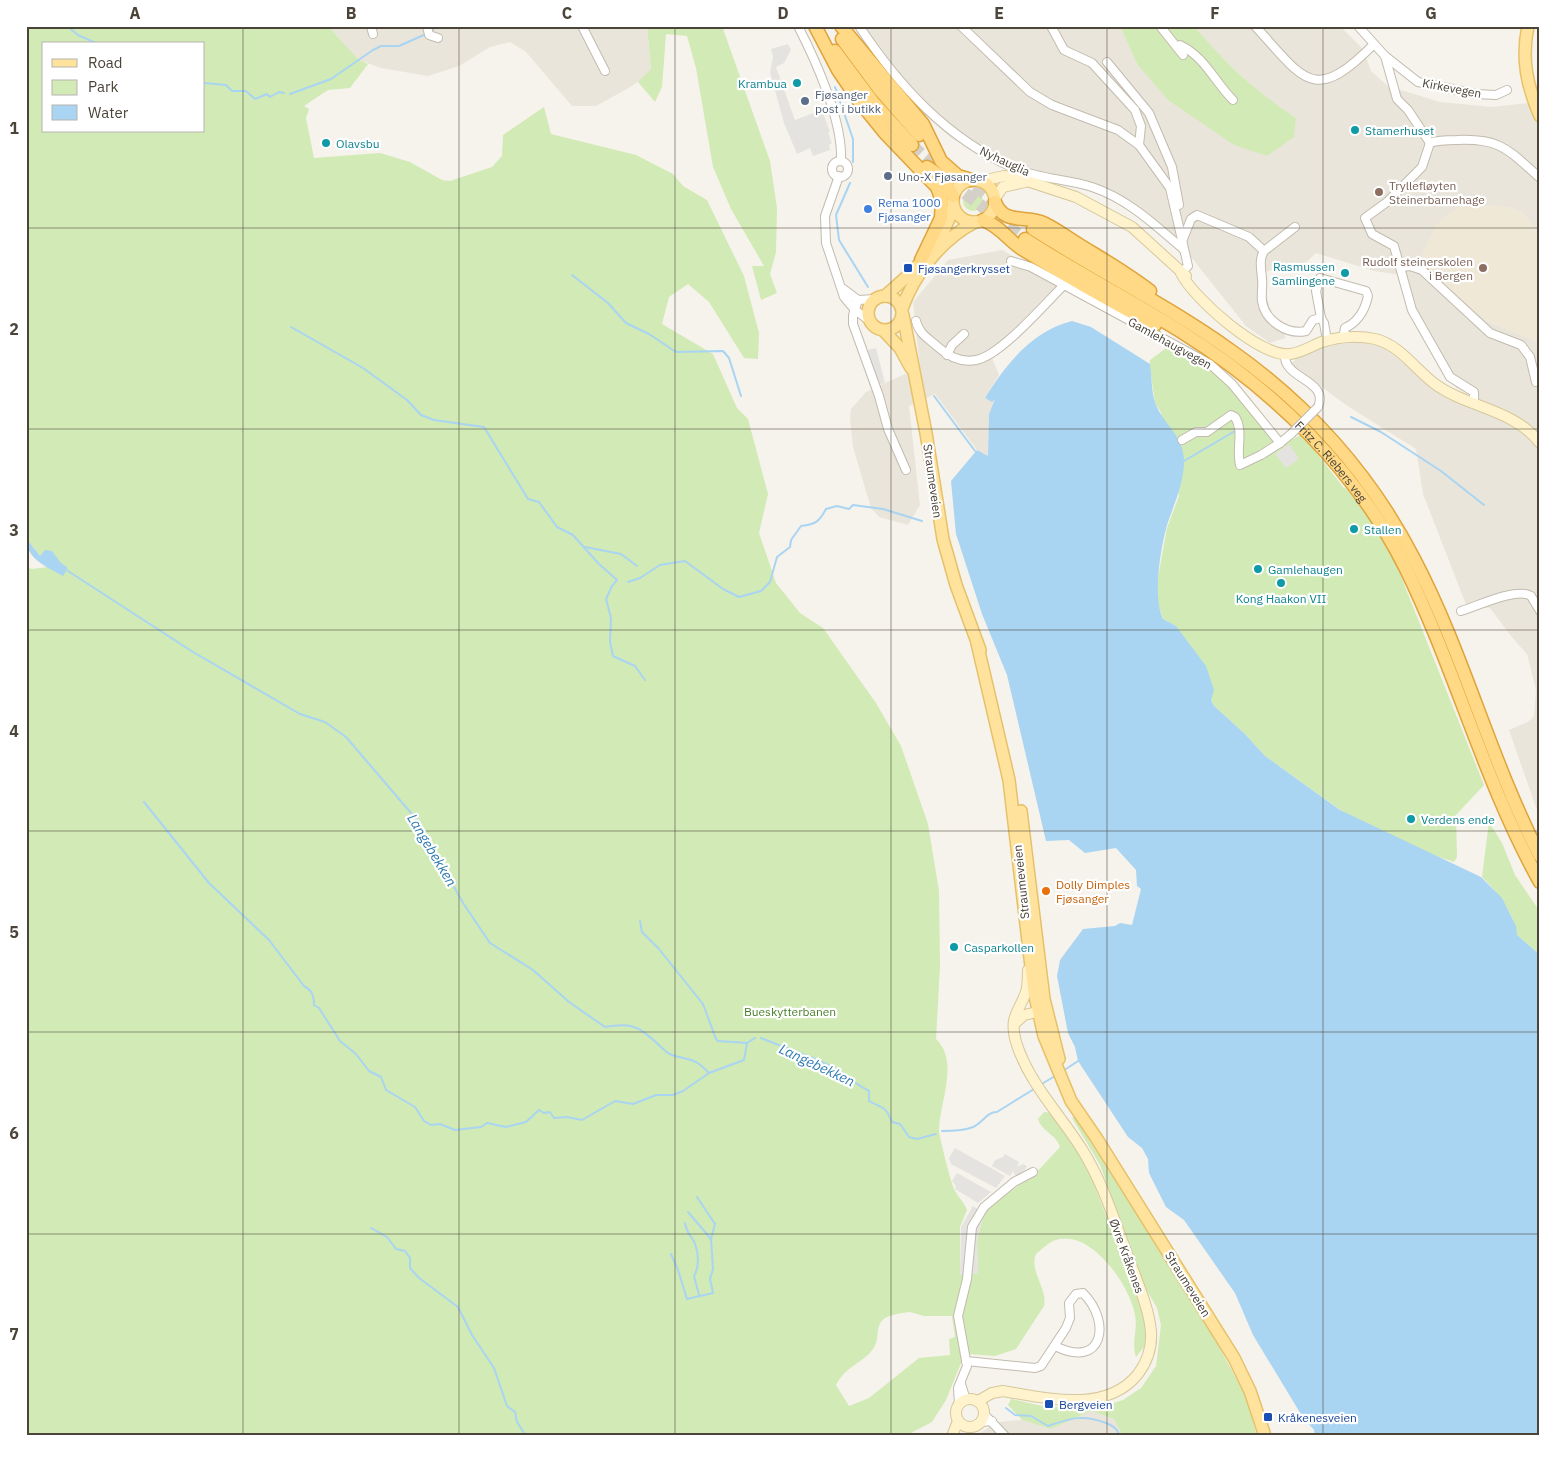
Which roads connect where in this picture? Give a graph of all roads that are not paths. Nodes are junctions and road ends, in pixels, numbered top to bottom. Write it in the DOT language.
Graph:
graph roads {
  1 [pos="427,26"];
  2 [pos="582,26"];
  3 [pos="798,26"];
  4 [pos="814,26"];
  5 [pos="819,26"];
  6 [pos="834,26"];
  7 [pos="841,26"];
  8 [pos="859,26"];
  9 [pos="961,26"];
  10 [pos="1051,26"];
  11 [pos="1160,26"];
  12 [pos="1255,26"];
  13 [pos="1358,26"];
  14 [pos="1528,26"];
  15 [pos="438,38"];
  16 [pos="1374,44"];
  17 [pos="1177,47"];
  18 [pos="1183,56"];
  19 [pos="1385,56"];
  20 [pos="1107,62"];
  21 [pos="605,71"];
  22 [pos="1507,90"];
  23 [pos="1233,100"];
  24 [pos="1540,116"];
  25 [pos="912,144"];
  26 [pos="1430,144"];
  27 [pos="1139,145"];
  28 [pos="1540,178"];
  29 [pos="976,181"];
  30 [pos="1029,182"];
  31 [pos="995,200"];
  32 [pos="953,201"];
  33 [pos="979,221"];
  34 [pos="1295,227"];
  35 [pos="1180,230"];
  36 [pos="1183,239"];
  37 [pos="1183,249"];
  38 [pos="1264,251"];
  39 [pos="921,260"];
  40 [pos="1011,260"];
  41 [pos="1402,267"];
  42 [pos="1181,273"];
  43 [pos="840,285"];
  44 [pos="1063,286"];
  45 [pos="880,297"];
  46 [pos="858,300"];
  47 [pos="854,310"];
  48 [pos="903,312"];
  49 [pos="1320,318"];
  50 [pos="870,321"];
  51 [pos="916,321"];
  52 [pos="883,330"];
  53 [pos="964,334"];
  54 [pos="1343,338"];
  55 [pos="1327,341"];
  56 [pos="1199,343"];
  57 [pos="1230,350"];
  58 [pos="1285,354"];
  59 [pos="947,355"];
  60 [pos="914,373"];
  61 [pos="1536,382"];
  62 [pos="1474,404"];
  63 [pos="1182,440"];
  64 [pos="1280,442"];
  65 [pos="1540,443"];
  66 [pos="906,470"];
  67 [pos="1461,611"];
  68 [pos="1540,611"];
  69 [pos="977,643"];
  70 [pos="1540,856"];
  71 [pos="1540,882"];
  72 [pos="1029,959"];
  73 [pos="1044,998"];
  74 [pos="1036,1012"];
  75 [pos="1014,1024"];
  76 [pos="1097,1140"];
  77 [pos="1034,1172"];
  78 [pos="1055,1346"];
  79 [pos="966,1361"];
  80 [pos="1011,1393"];
  81 [pos="978,1401"];
  82 [pos="962,1402"];
  83 [pos="985,1417"];
  84 [pos="962,1424"];
  85 [pos="952,1436"];
  86 [pos="960,1436"];
  87 [pos="1006,1436"];
  88 [pos="1265,1436"];
  1 -- 15 [label="street"];
  2 -- 21 [label="street"];
  3 -- 43 [label="street, Straumeveien"];
  4 -- 25 [label="highway"];
  5 -- 25 [label="highway"];
  6 -- 25 [label="highway"];
  7 -- 29 [label="highway"];
  8 -- 37 [label="street, Nyhauglia"];
  9 -- 27 [label="street"];
  10 -- 27 [label="street"];
  11 -- 17 [label="street"];
  12 -- 16 [label="street"];
  13 -- 16 [label="street, Kirkevegen"];
  14 -- 24 [label="main road"];
  16 -- 19 [label="street, Kirkevegen"];
  17 -- 18 [label="street"];
  17 -- 23 [label="street"];
  19 -- 22 [label="street, Kirkevegen"];
  19 -- 26 [label="street"];
  20 -- 35 [label="street"];
  25 -- 32 [label="highway"];
  25 -- 39 [label="highway"];
  26 -- 28 [label="street"];
  26 -- 41 [label="street"];
  27 -- 35 [label="street"];
  29 -- 30 [label="main road"];
  29 -- 31 [label="main road"];
  29 -- 32 [label="main road"];
  30 -- 31 [label="main road"];
  30 -- 42 [label="main road"];
  31 -- 33 [label="main road"];
  31 -- 57 [label="highway"];
  32 -- 33 [label="main road"];
  32 -- 39 [label="main road"];
  33 -- 48 [label="main road"];
  33 -- 56 [label="highway"];
  34 -- 38 [label="street"];
  35 -- 36 [label="street"];
  36 -- 37 [label="street"];
  36 -- 38 [label="street"];
  37 -- 42 [label="street"];
  38 -- 49 [label="street"];
  39 -- 45 [label="main road"];
  40 -- 44 [label="street, Gamlehaugvegen"];
  41 -- 61 [label="street"];
  41 -- 62 [label="street"];
  42 -- 58 [label="main road"];
  43 -- 46 [label="street"];
  43 -- 47 [label="street, Straumeveien"];
  44 -- 59 [label="street"];
  44 -- 64 [label="street, Gamlehaugvegen"];
  45 -- 46 [label="street"];
  45 -- 48 [label="main road"];
  45 -- 50 [label="main road"];
  46 -- 47 [label="street, Straumeveien"];
  47 -- 50 [label="street, Straumeveien"];
  47 -- 66 [label="street, Straumeveien"];
  48 -- 52 [label="main road"];
  48 -- 60 [label="main road, Straumeveien"];
  49 -- 54 [label="street"];
  49 -- 55 [label="street"];
  50 -- 52 [label="main road"];
  51 -- 59 [label="street"];
  52 -- 60 [label="main road, Straumeveien"];
  53 -- 59 [label="street"];
  54 -- 55 [label="main road"];
  54 -- 62 [label="main road"];
  55 -- 58 [label="main road"];
  56 -- 57 [label="highway, Fritz C. Riebers veg"];
  56 -- 71 [label="highway, Fritz C. Riebers veg"];
  57 -- 70 [label="highway, Fritz C. Riebers veg"];
  58 -- 64 [label="street, bridge"];
  60 -- 69 [label="main road, Straumeveien"];
  62 -- 65 [label="main road"];
  63 -- 64 [label="street"];
  67 -- 68 [label="street"];
  69 -- 72 [label="main road, Straumeveien"];
  69 -- 73 [label="main road, Straumeveien"];
  72 -- 74 [label="main road, Straumeveien"];
  72 -- 75 [label="main road, Øvre Kråkenes"];
  73 -- 74 [label="main road"];
  73 -- 76 [label="main road, Straumeveien"];
  74 -- 75 [label="main road"];
  74 -- 76 [label="main road, Straumeveien"];
  75 -- 80 [label="main road, Øvre Kråkenes"];
  76 -- 88 [label="main road, Straumeveien"];
  77 -- 79 [label="street"];
  78 -- 78 [label="street"];
  78 -- 79 [label="street"];
  79 -- 82 [label="street"];
  80 -- 81 [label="main road, Øvre Kråkenes"];
  80 -- 83 [label="main road"];
  81 -- 82 [label="main road"];
  81 -- 83 [label="main road"];
  82 -- 84 [label="main road"];
  83 -- 84 [label="main road"];
  83 -- 87 [label="street"];
  84 -- 85 [label="main road"];
  84 -- 86 [label="main road"];
}
